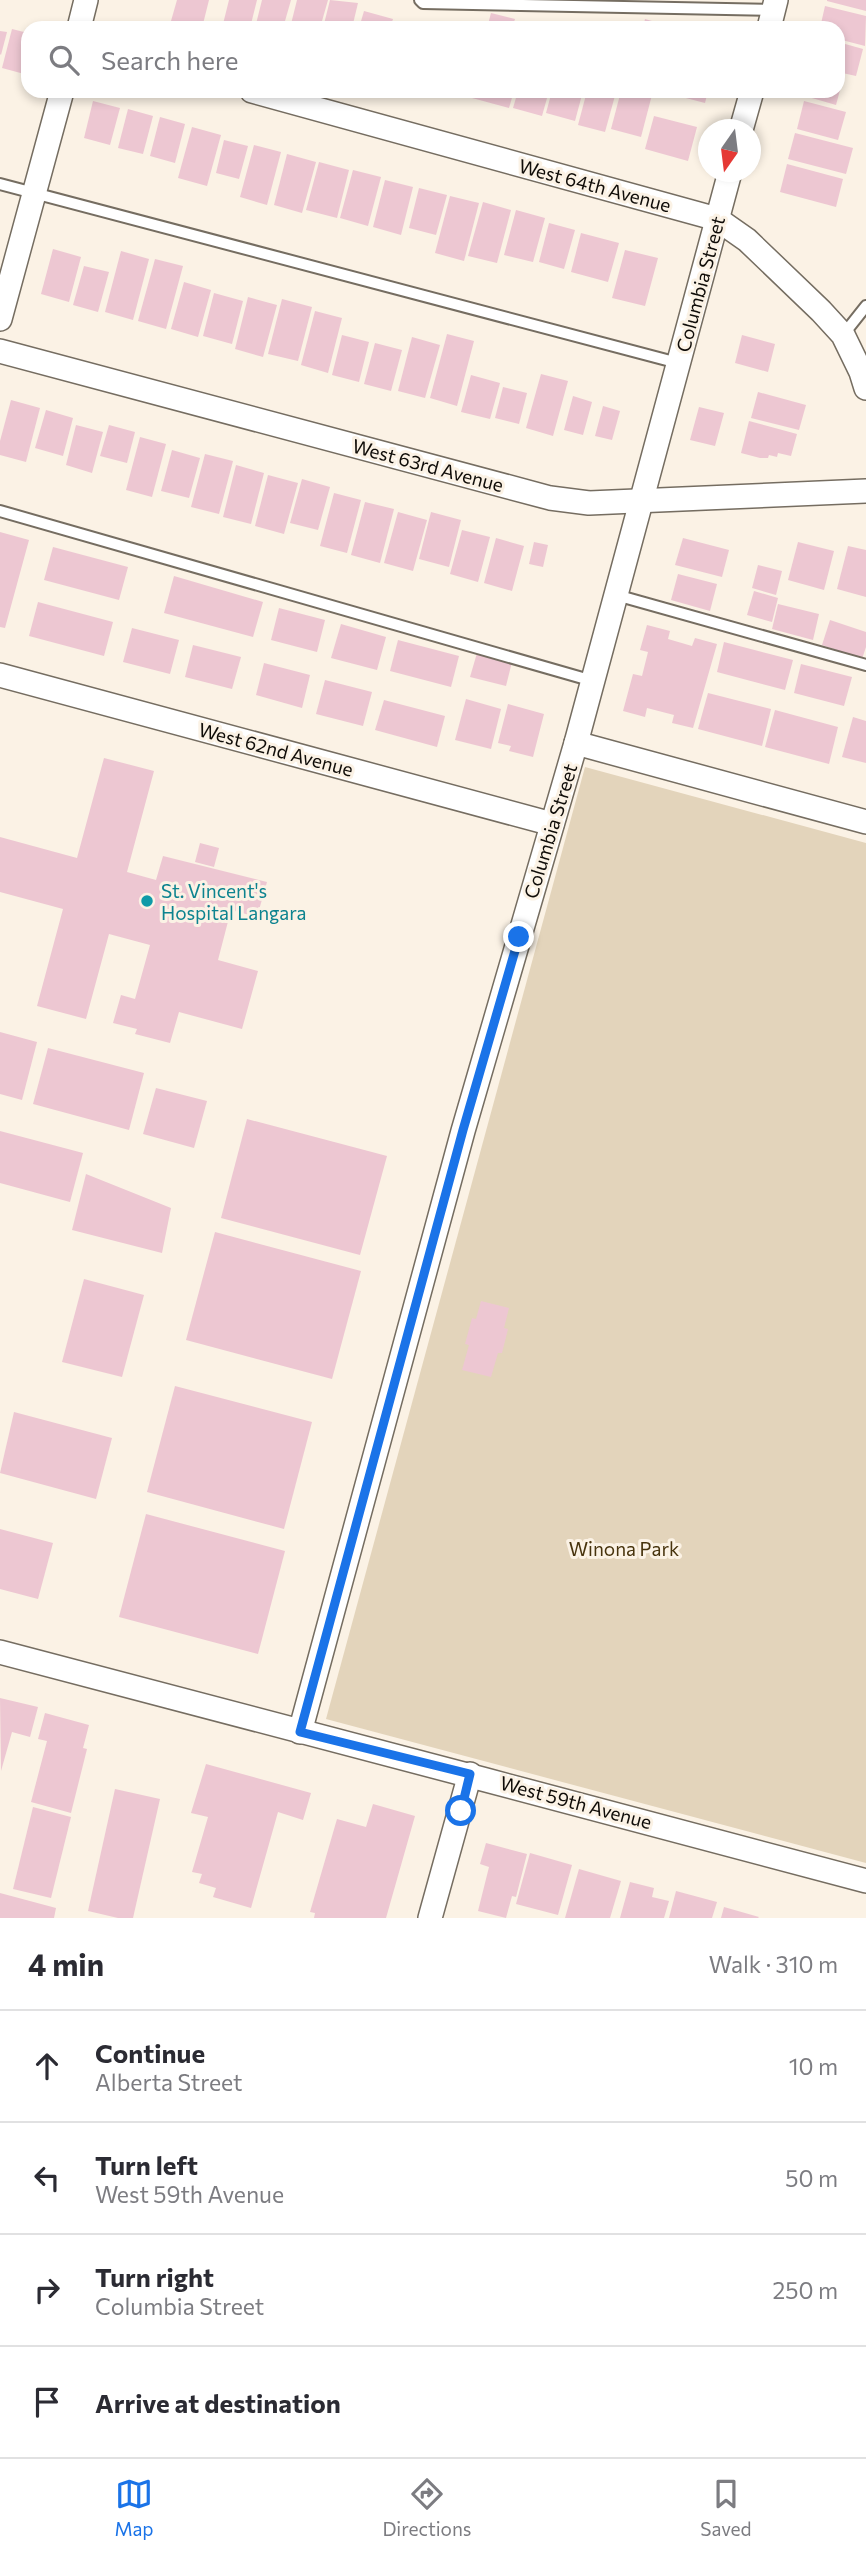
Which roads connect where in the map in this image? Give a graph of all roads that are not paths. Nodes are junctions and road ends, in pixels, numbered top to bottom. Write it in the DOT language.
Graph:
graph roads {
  1 [pos="86,0"];
  2 [pos="420,0"];
  3 [pos="773,13"];
  4 [pos="81,21"];
  5 [pos="60,98"];
  6 [pos="277,98"];
  7 [pos="750,98"];
  8 [pos="744,119"];
  9 [pos="727,182"];
  10 [pos="0,184"];
  11 [pos="34,192"];
  12 [pos="717,219"];
  13 [pos="866,306"];
  14 [pos="0,319"];
  15 [pos="843,335"];
  16 [pos="0,351"];
  17 [pos="678,363"];
  18 [pos="866,388"];
  19 [pos="866,491"];
  20 [pos="641,501"];
  21 [pos="0,512"];
  22 [pos="616,595"];
  23 [pos="866,665"];
  24 [pos="0,675"];
  25 [pos="593,681"];
  26 [pos="576,743"];
  27 [pos="866,822"];
  28 [pos="552,824"];
  29 [pos="0,1652"];
  30 [pos="300,1732"];
  31 [pos="470,1774"];
  32 [pos="866,1881"];
  33 [pos="430,1918"];
  1 -- 4 [label="street"];
  2 -- 3 [label="lane"];
  5 -- 11 [label="street"];
  6 -- 12 [label="street, West 64th Avenue"];
  7 -- 8 [label="street"];
  9 -- 12 [label="street, Columbia Street"];
  10 -- 11 [label="lane"];
  11 -- 14 [label="street"];
  11 -- 17 [label="lane"];
  12 -- 15 [label="street, West 64th Avenue"];
  12 -- 17 [label="street, Columbia Street"];
  13 -- 15 [label="lane"];
  15 -- 18 [label="street, West 64th Avenue"];
  16 -- 20 [label="street, West 63rd Avenue"];
  17 -- 20 [label="street, Columbia Street"];
  19 -- 20 [label="street, West 63rd Avenue"];
  20 -- 22 [label="street, Columbia Street"];
  21 -- 25 [label="lane"];
  22 -- 23 [label="lane"];
  22 -- 25 [label="street, Columbia Street"];
  24 -- 28 [label="street, West 62nd Avenue"];
  25 -- 26 [label="street, Columbia Street"];
  26 -- 27 [label="street"];
  26 -- 28 [label="street, Columbia Street"];
  28 -- 30 [label="street, Columbia Street"];
  29 -- 30 [label="street, West 59th Avenue"];
  30 -- 31 [label="street, West 59th Avenue"];
  31 -- 32 [label="street, West 59th Avenue"];
  31 -- 33 [label="street"];
}
